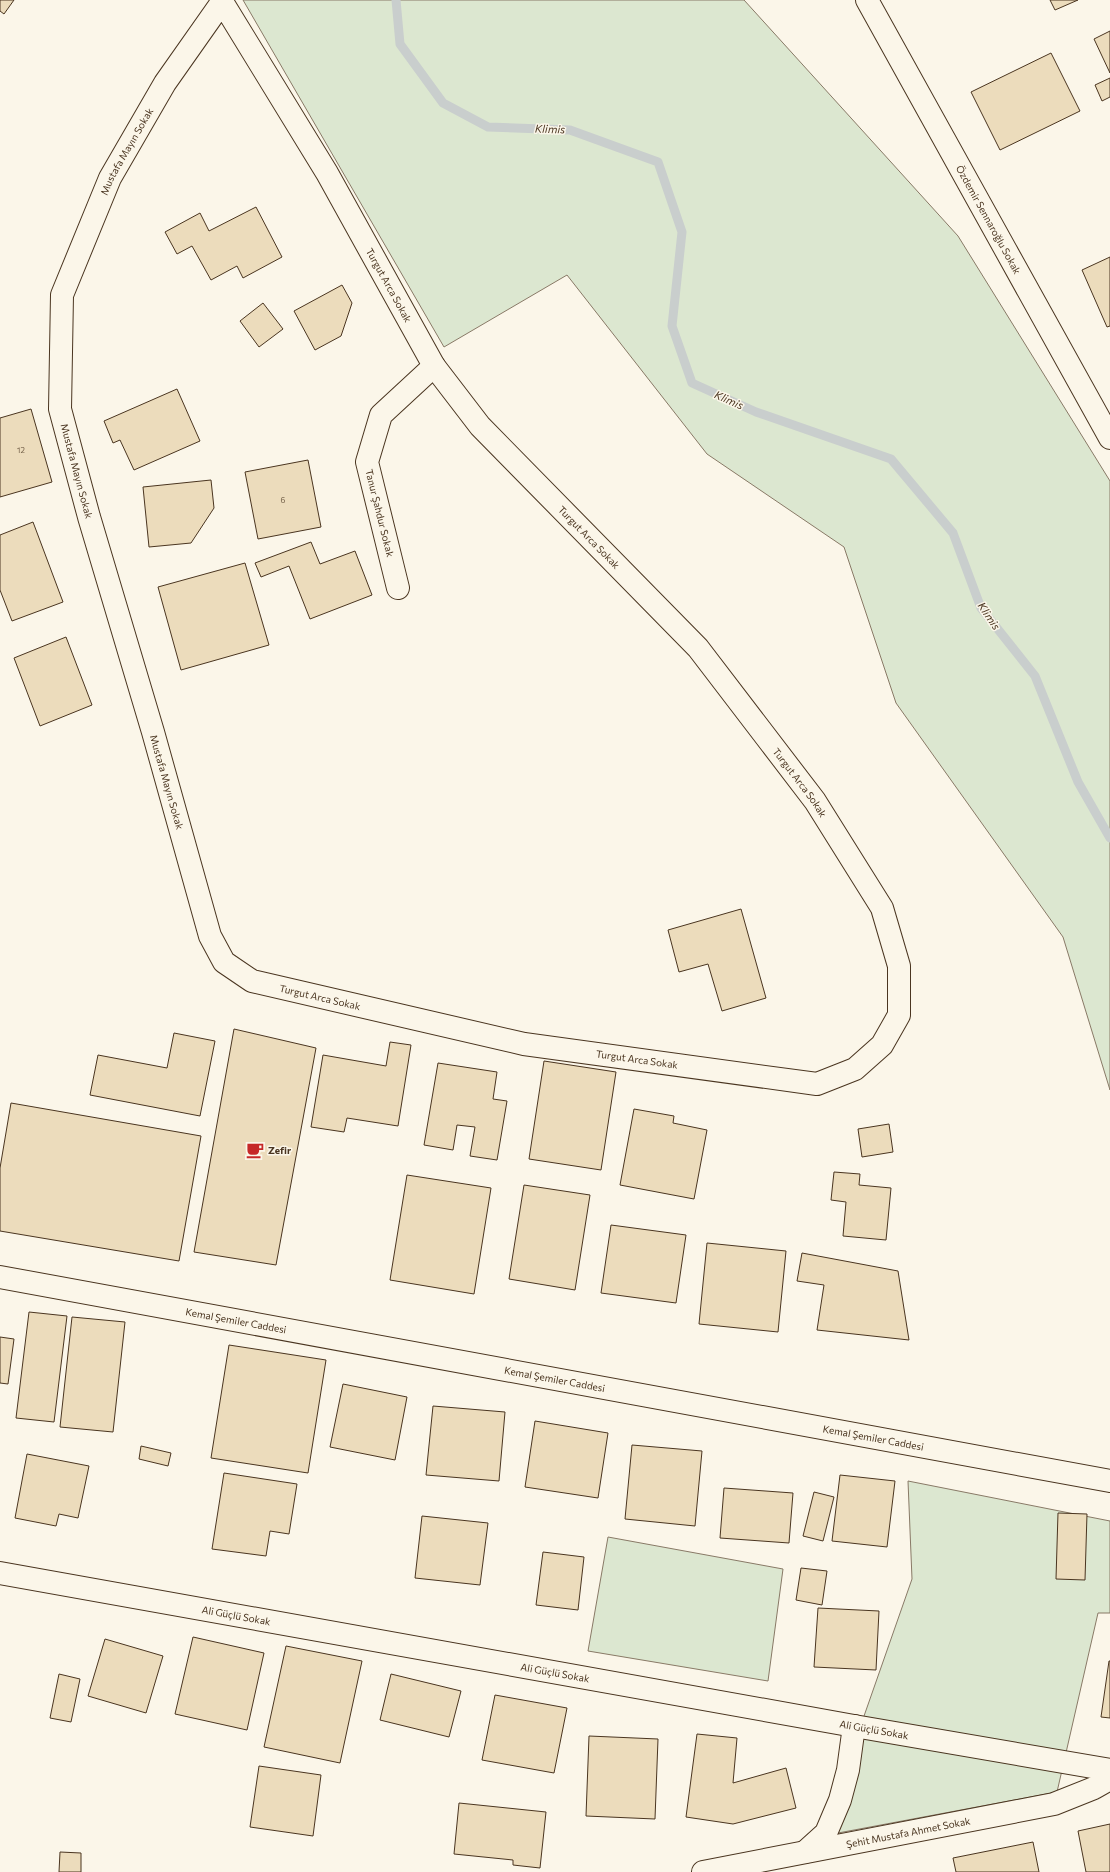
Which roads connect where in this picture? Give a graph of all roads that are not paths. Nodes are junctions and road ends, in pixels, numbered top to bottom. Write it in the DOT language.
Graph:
graph roads {
  1 [pos="867,0"];
  2 [pos="221,1"];
  3 [pos="434,366"];
  4 [pos="1110,438"];
  5 [pos="398,588"];
  6 [pos="224,962"];
  7 [pos="0,1278"];
  8 [pos="1110,1481"];
  9 [pos="0,1573"];
  10 [pos="854,1726"];
  11 [pos="1110,1770"];
  12 [pos="1110,1779"];
  13 [pos="805,1852"];
  14 [pos="703,1872"];
  1 -- 4 [label="street, Özdemir Sennaroğlu Sokak"];
  2 -- 3 [label="street, Turgut Arca Sokak"];
  2 -- 6 [label="street, Mustafa Mayın Sokak"];
  3 -- 5 [label="street, Tanur Şahdur Sokak"];
  3 -- 6 [label="street, Turgut Arca Sokak"];
  7 -- 8 [label="street, Kemal Şemiler Caddesi"];
  9 -- 10 [label="street, Ali Güçlü Sokak"];
  10 -- 11 [label="street, Ali Güçlü Sokak"];
  10 -- 13 [label="street"];
  12 -- 13 [label="street, Şehit Mustafa Ahmet Sokak"];
  13 -- 14 [label="street, Şehit Mustafa Ahmet Sokak"];
}
